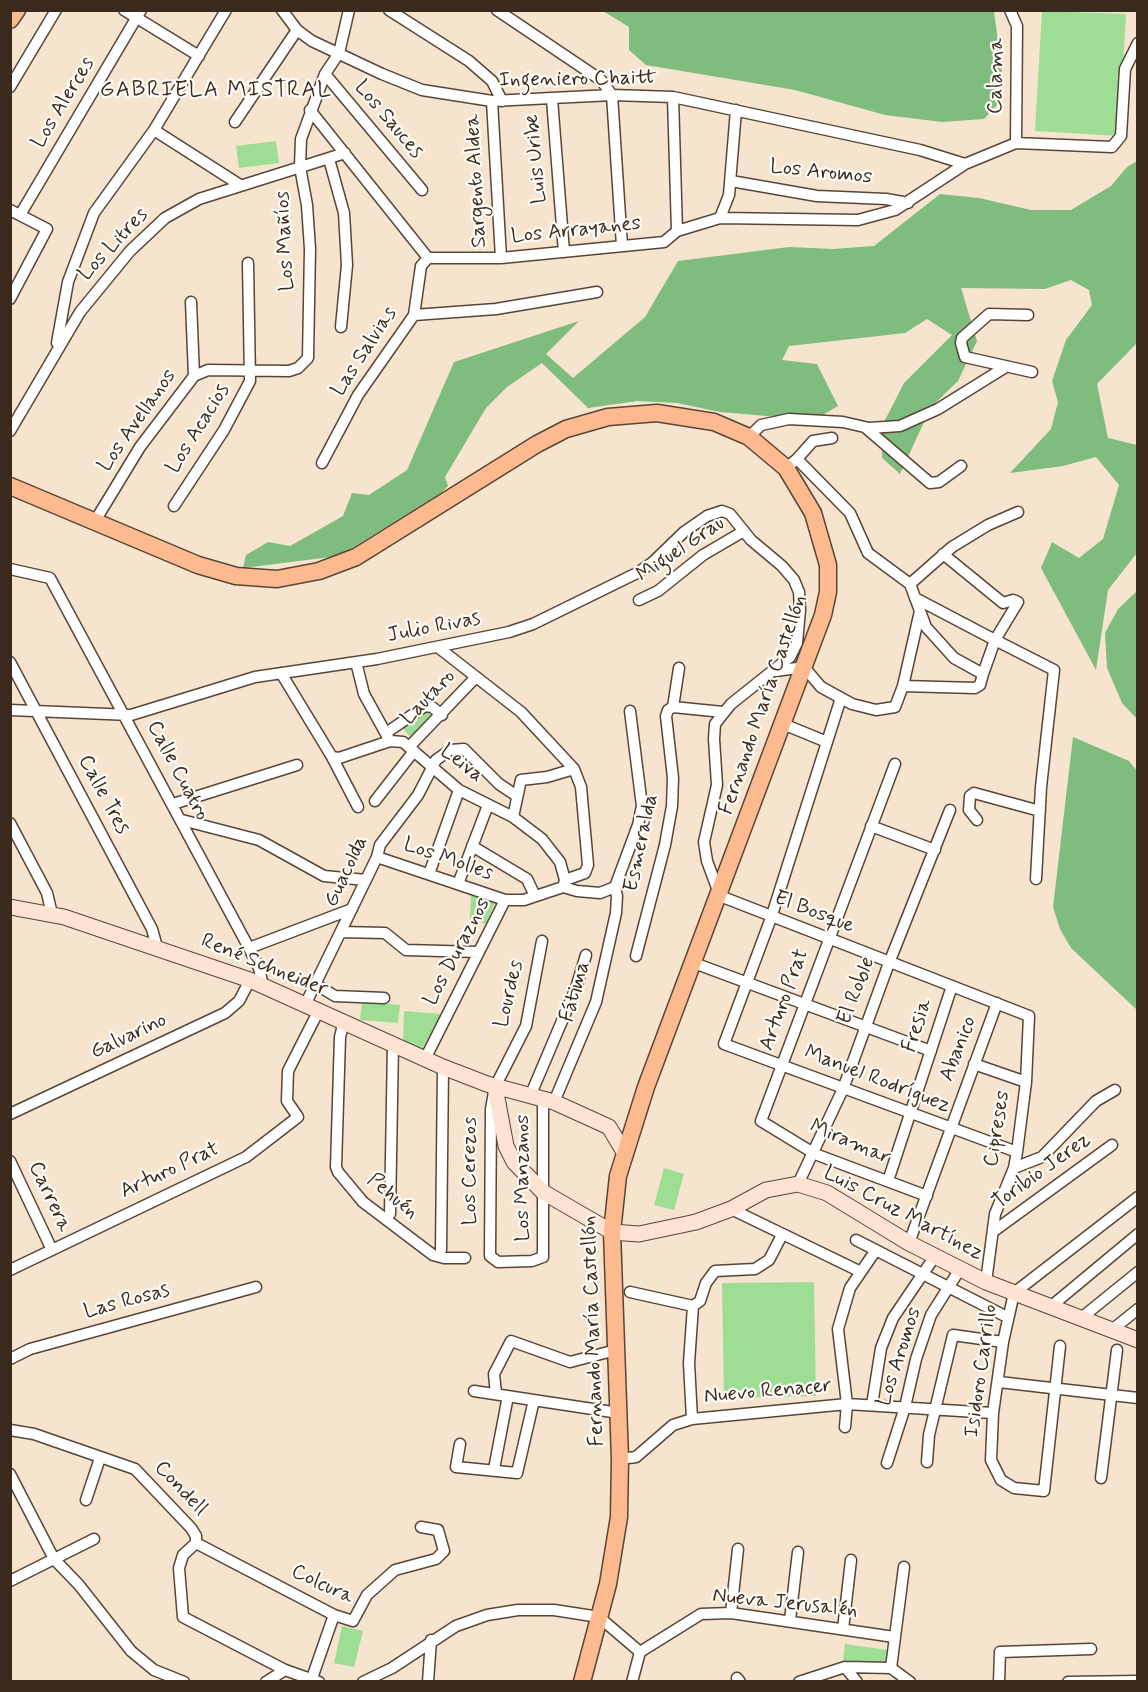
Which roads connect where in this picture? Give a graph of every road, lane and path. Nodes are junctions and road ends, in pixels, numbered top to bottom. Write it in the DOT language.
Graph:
graph roads {
  1 [pos="16,10"];
  2 [pos="56,10"];
  3 [pos="124,10"];
  4 [pos="226,10"];
  5 [pos="282,10"];
  6 [pos="350,10"];
  7 [pos="389,10"];
  8 [pos="497,10"];
  9 [pos="1010,10"];
  10 [pos="139,14"];
  11 [pos="10,20"];
  12 [pos="297,30"];
  13 [pos="1137,43"];
  14 [pos="339,53"];
  15 [pos="199,56"];
  16 [pos="325,74"];
  17 [pos="10,87"];
  18 [pos="612,95"];
  19 [pos="672,97"];
  20 [pos="552,99"];
  21 [pos="497,101"];
  22 [pos="310,110"];
  23 [pos="736,110"];
  24 [pos="236,122"];
  25 [pos="154,130"];
  26 [pos="1016,143"];
  27 [pos="345,153"];
  28 [pos="329,159"];
  29 [pos="964,165"];
  30 [pos="300,167"];
  31 [pos="731,181"];
  32 [pos="240,185"];
  33 [pos="422,190"];
  34 [pos="908,203"];
  35 [pos="15,213"];
  36 [pos="720,218"];
  37 [pos="677,231"];
  38 [pos="622,246"];
  39 [pos="564,252"];
  40 [pos="428,258"];
  41 [pos="501,258"];
  42 [pos="248,262"];
  43 [pos="597,292"];
  44 [pos="10,299"];
  45 [pos="191,302"];
  46 [pos="414,315"];
  47 [pos="1028,315"];
  48 [pos="341,327"];
  49 [pos="55,352"];
  50 [pos="1004,368"];
  51 [pos="252,370"];
  52 [pos="1032,372"];
  53 [pos="194,376"];
  54 [pos="866,428"];
  55 [pos="10,431"];
  56 [pos="749,437"];
  57 [pos="831,438"];
  58 [pos="321,463"];
  59 [pos="791,464"];
  60 [pos="961,466"];
  61 [pos="10,486"];
  62 [pos="174,506"];
  63 [pos="1018,512"];
  64 [pos="95,521"];
  65 [pos="744,531"];
  66 [pos="943,554"];
  67 [pos="10,569"];
  68 [pos="910,584"];
  69 [pos="915,598"];
  70 [pos="639,600"];
  71 [pos="920,611"];
  72 [pos="995,640"];
  73 [pos="439,648"];
  74 [pos="10,662"];
  75 [pos="356,662"];
  76 [pos="679,668"];
  77 [pos="804,668"];
  78 [pos="770,672"];
  79 [pos="281,673"];
  80 [pos="983,674"];
  81 [pos="476,677"];
  82 [pos="903,686"];
  83 [pos="841,698"];
  84 [pos="673,707"];
  85 [pos="10,710"];
  86 [pos="630,711"];
  87 [pos="37,712"];
  88 [pos="723,712"];
  89 [pos="124,716"];
  90 [pos="442,716"];
  91 [pos="783,724"];
  92 [pos="388,737"];
  93 [pos="827,742"];
  94 [pos="411,749"];
  95 [pos="332,757"];
  96 [pos="895,764"];
  97 [pos="297,765"];
  98 [pos="431,767"];
  99 [pos="574,769"];
  100 [pos="459,790"];
  101 [pos="517,796"];
  102 [pos="375,801"];
  103 [pos="173,804"];
  104 [pos="488,805"];
  105 [pos="358,807"];
  106 [pos="950,810"];
  107 [pos="1040,811"];
  108 [pos="513,816"];
  109 [pos="182,820"];
  110 [pos="977,820"];
  111 [pos="10,823"];
  112 [pos="871,826"];
  113 [pos="472,846"];
  114 [pos="934,850"];
  115 [pos="377,857"];
  116 [pos="429,874"];
  117 [pos="1036,879"];
  118 [pos="366,880"];
  119 [pos="564,883"];
  120 [pos="458,884"];
  121 [pos="615,887"];
  122 [pos="535,896"];
  123 [pos="720,896"];
  124 [pos="505,900"];
  125 [pos="10,907"];
  126 [pos="352,909"];
  127 [pos="52,914"];
  128 [pos="771,918"];
  129 [pos="341,932"];
  130 [pos="828,939"];
  131 [pos="542,940"];
  132 [pos="157,947"];
  133 [pos="249,948"];
  134 [pos="478,952"];
  135 [pos="586,955"];
  136 [pos="636,956"];
  137 [pos="694,963"];
  138 [pos="889,963"];
  139 [pos="747,982"];
  140 [pos="256,983"];
  141 [pos="315,984"];
  142 [pos="952,986"];
  143 [pos="384,998"];
  144 [pos="804,1004"];
  145 [pos="997,1004"];
  146 [pos="312,1007"];
  147 [pos="1029,1016"];
  148 [pos="344,1022"];
  149 [pos="864,1027"];
  150 [pos="393,1044"];
  151 [pos="931,1051"];
  152 [pos="425,1059"];
  153 [pos="974,1064"];
  154 [pos="782,1065"];
  155 [pos="443,1067"];
  156 [pos="1026,1082"];
  157 [pos="495,1087"];
  158 [pos="843,1089"];
  159 [pos="1114,1090"];
  160 [pos="543,1099"];
  161 [pos="910,1113"];
  162 [pos="10,1114"];
  163 [pos="298,1117"];
  164 [pos="635,1118"];
  165 [pos="761,1121"];
  166 [pos="609,1127"];
  167 [pos="950,1129"];
  168 [pos="1112,1145"];
  169 [pos="624,1152"];
  170 [pos="1017,1152"];
  171 [pos="815,1154"];
  172 [pos="10,1161"];
  173 [pos="1014,1168"];
  174 [pos="888,1181"];
  175 [pos="798,1184"];
  176 [pos="543,1192"];
  177 [pos="927,1196"];
  178 [pos="1137,1197"];
  179 [pos="731,1209"];
  180 [pos="390,1214"];
  181 [pos="994,1231"];
  182 [pos="612,1233"];
  183 [pos="1137,1234"];
  184 [pos="782,1235"];
  185 [pos="856,1240"];
  186 [pos="909,1243"];
  187 [pos="52,1250"];
  188 [pos="441,1250"];
  189 [pos="876,1250"];
  190 [pos="935,1256"];
  191 [pos="543,1257"];
  192 [pos="465,1258"];
  193 [pos="960,1269"];
  194 [pos="10,1270"];
  195 [pos="859,1271"];
  196 [pos="1137,1272"];
  197 [pos="924,1274"];
  198 [pos="986,1282"];
  199 [pos="256,1287"];
  200 [pos="950,1287"];
  201 [pos="630,1292"];
  202 [pos="1014,1293"];
  203 [pos="693,1306"];
  204 [pos="1049,1308"];
  205 [pos="1137,1309"];
  206 [pos="1006,1317"];
  207 [pos="1080,1319"];
  208 [pos="1113,1329"];
  209 [pos="1137,1340"];
  210 [pos="1003,1342"];
  211 [pos="1060,1346"];
  212 [pos="616,1350"];
  213 [pos="1118,1350"];
  214 [pos="10,1359"];
  215 [pos="999,1382"];
  216 [pos="1055,1389"];
  217 [pos="474,1391"];
  218 [pos="496,1394"];
  219 [pos="1110,1395"];
  220 [pos="508,1396"];
  221 [pos="1137,1398"];
  222 [pos="534,1400"];
  223 [pos="847,1404"];
  224 [pos="872,1405"];
  225 [pos="905,1407"];
  226 [pos="936,1410"];
  227 [pos="619,1413"];
  228 [pos="993,1413"];
  229 [pos="692,1419"];
  230 [pos="845,1426"];
  231 [pos="10,1430"];
  232 [pos="460,1444"];
  233 [pos="100,1458"];
  234 [pos="620,1459"];
  235 [pos="888,1462"];
  236 [pos="927,1462"];
  237 [pos="494,1469"];
  238 [pos="10,1474"];
  239 [pos="1101,1478"];
  240 [pos="86,1500"];
  241 [pos="421,1527"];
  242 [pos="94,1539"];
  243 [pos="196,1543"];
  244 [pos="738,1550"];
  245 [pos="798,1552"];
  246 [pos="54,1559"];
  247 [pos="851,1560"];
  248 [pos="904,1567"];
  249 [pos="10,1581"];
  250 [pos="731,1613"];
  251 [pos="334,1615"];
  252 [pos="599,1617"];
  253 [pos="790,1620"];
  254 [pos="843,1629"];
  255 [pos="894,1637"];
  256 [pos="431,1640"];
  257 [pos="1091,1649"];
  258 [pos="640,1652"];
  259 [pos="846,1667"];
  260 [pos="891,1668"];
  261 [pos="285,1670"];
  262 [pos="315,1681"];
  263 [pos="800,1681"];
  264 [pos="1137,1681"];
  265 [pos="184,1682"];
  266 [pos="266,1682"];
  267 [pos="363,1682"];
  268 [pos="428,1682"];
  269 [pos="582,1682"];
  270 [pos="632,1682"];
  271 [pos="857,1682"];
  272 [pos="910,1682"];
  273 [pos="999,1682"];
  274 [pos="1068,1682"];
  1 -- 11 [label="main road"];
  2 -- 17 [label="street"];
  3 -- 10 [label="street"];
  4 -- 15 [label="street"];
  5 -- 12 [label="street, Ingeniero Chaitt"];
  6 -- 14 [label="street, Los Mañíos"];
  7 -- 21 [label="street, Sargento Aldea"];
  8 -- 18 [label="street"];
  9 -- 26 [label="street, Calama"];
  10 -- 15 [label="street"];
  10 -- 35 [label="street, Los Alerces"];
  12 -- 14 [label="street, Ingeniero Chaitt"];
  12 -- 24 [label="street"];
  13 -- 26 [label="street"];
  14 -- 16 [label="street, Los Mañíos"];
  14 -- 21 [label="street, Ingeniero Chaitt"];
  15 -- 25 [label="street"];
  16 -- 22 [label="street, Los Mañíos"];
  16 -- 33 [label="street, Los Sauces"];
  18 -- 19 [label="street, Ingeniero Chaitt"];
  18 -- 20 [label="street, Ingeniero Chaitt"];
  18 -- 38 [label="street"];
  19 -- 23 [label="street, Ingeniero Chaitt"];
  19 -- 37 [label="street"];
  20 -- 21 [label="street, Ingeniero Chaitt"];
  20 -- 39 [label="street, Luis Uribe"];
  21 -- 41 [label="street, Sargento Aldea"];
  22 -- 27 [label="street"];
  22 -- 30 [label="street, Los Mañíos"];
  23 -- 29 [label="street, Ingeniero Chaitt"];
  23 -- 31 [label="street"];
  25 -- 32 [label="street"];
  25 -- 49 [label="street"];
  26 -- 29 [label="street, Los Arrayanes"];
  27 -- 28 [label="street, Los Litres"];
  27 -- 40 [label="street"];
  28 -- 30 [label="street, Los Litres"];
  28 -- 48 [label="street"];
  29 -- 34 [label="street, Los Arrayanes"];
  30 -- 32 [label="street, Los Litres"];
  30 -- 51 [label="street, Los Mañíos"];
  31 -- 34 [label="street, Los Aromos"];
  31 -- 36 [label="street"];
  32 -- 49 [label="street, Los Litres"];
  34 -- 36 [label="street, Los Arrayanes"];
  35 -- 44 [label="street"];
  36 -- 37 [label="street, Los Arrayanes"];
  37 -- 38 [label="street, Los Arrayanes"];
  38 -- 39 [label="street, Los Arrayanes"];
  39 -- 41 [label="street, Los Arrayanes"];
  40 -- 41 [label="street, Los Arrayanes"];
  40 -- 46 [label="street, Las Salvias"];
  42 -- 51 [label="street, Los Acacios"];
  43 -- 46 [label="street"];
  45 -- 53 [label="street, Los Avellanos"];
  46 -- 58 [label="street, Las Salvias"];
  47 -- 50 [label="street"];
  49 -- 55 [label="street, Los Litres"];
  50 -- 52 [label="street"];
  50 -- 54 [label="street"];
  51 -- 53 [label="street, Los Mañíos"];
  51 -- 62 [label="street, Los Acacios"];
  53 -- 64 [label="street, Los Avellanos"];
  54 -- 56 [label="street"];
  54 -- 60 [label="street"];
  56 -- 59 [label="main road, Fernando María Castellón"];
  56 -- 64 [label="main road, Fernando María Castellón"];
  57 -- 59 [label="street"];
  59 -- 68 [label="street"];
  59 -- 77 [label="main road, Fernando María Castellón"];
  61 -- 64 [label="main road, Fernando María Castellón"];
  63 -- 66 [label="street"];
  65 -- 70 [label="street, Miguel Grau"];
  65 -- 73 [label="street, Julio Rivas"];
  65 -- 78 [label="street"];
  66 -- 68 [label="street"];
  66 -- 72 [label="street"];
  67 -- 89 [label="street, Calle Cuatro"];
  68 -- 69 [label="street"];
  69 -- 71 [label="street"];
  69 -- 72 [label="street"];
  71 -- 80 [label="street"];
  71 -- 82 [label="street"];
  72 -- 80 [label="street"];
  72 -- 107 [label="street"];
  73 -- 75 [label="street, Julio Rivas"];
  73 -- 81 [label="street"];
  74 -- 87 [label="street, Calle Tres"];
  75 -- 79 [label="street, Julio Rivas"];
  75 -- 92 [label="street"];
  76 -- 84 [label="street, Esmeralda"];
  77 -- 78 [label="street"];
  77 -- 83 [label="street"];
  77 -- 91 [label="main road, Fernando María Castellón"];
  78 -- 88 [label="street"];
  79 -- 89 [label="street, Julio Rivas"];
  79 -- 95 [label="street"];
  80 -- 82 [label="street"];
  81 -- 90 [label="street, Lautaro"];
  81 -- 99 [label="street"];
  82 -- 83 [label="street"];
  83 -- 93 [label="street"];
  84 -- 88 [label="street"];
  84 -- 136 [label="street, Esmeralda"];
  85 -- 87 [label="street, Julio Rivas"];
  86 -- 121 [label="street"];
  87 -- 89 [label="street, Julio Rivas"];
  87 -- 132 [label="street, Calle Tres"];
  88 -- 123 [label="street"];
  89 -- 103 [label="street, Calle Cuatro"];
  90 -- 92 [label="street"];
  90 -- 94 [label="street, Lautaro"];
  91 -- 93 [label="street"];
  91 -- 123 [label="main road, Fernando María Castellón"];
  92 -- 94 [label="street, Leiva"];
  92 -- 95 [label="street"];
  93 -- 128 [label="street"];
  94 -- 98 [label="street, Leiva"];
  94 -- 102 [label="street, Lautaro"];
  95 -- 105 [label="street"];
  96 -- 112 [label="street, Arturo Prat"];
  97 -- 103 [label="street"];
  98 -- 100 [label="street, Leiva"];
  98 -- 101 [label="street"];
  98 -- 115 [label="street, Guacolda"];
  99 -- 101 [label="street"];
  99 -- 119 [label="street"];
  100 -- 104 [label="street, Leiva"];
  100 -- 116 [label="street"];
  101 -- 108 [label="street"];
  103 -- 109 [label="street, Calle Cuatro"];
  104 -- 108 [label="street, Leiva"];
  104 -- 113 [label="street"];
  106 -- 114 [label="street, El Roble"];
  107 -- 110 [label="street"];
  107 -- 117 [label="street"];
  108 -- 119 [label="street, Leiva"];
  109 -- 118 [label="street"];
  109 -- 133 [label="street, Calle Cuatro"];
  111 -- 127 [label="street"];
  112 -- 114 [label="street"];
  112 -- 130 [label="street, Arturo Prat"];
  113 -- 120 [label="street"];
  113 -- 122 [label="street"];
  114 -- 138 [label="street, El Roble"];
  115 -- 116 [label="street, Los Molles"];
  115 -- 118 [label="street, Guacolda"];
  116 -- 120 [label="street, Los Molles"];
  118 -- 126 [label="street, Guacolda"];
  119 -- 121 [label="street, Los Duraznos"];
  119 -- 122 [label="street, Los Duraznos"];
  120 -- 124 [label="street, Los Molles"];
  121 -- 160 [label="street, Fátima"];
  122 -- 124 [label="street, Los Duraznos"];
  123 -- 128 [label="street, El Bosque"];
  123 -- 137 [label="main road, Fernando María Castellón"];
  124 -- 134 [label="street, Los Duraznos"];
  125 -- 127 [label="main road, René Schneider"];
  126 -- 129 [label="street, Guacolda"];
  126 -- 133 [label="street"];
  127 -- 132 [label="main road, René Schneider"];
  128 -- 130 [label="street, El Bosque"];
  128 -- 139 [label="street"];
  129 -- 134 [label="street"];
  129 -- 141 [label="street, Guacolda"];
  130 -- 138 [label="street, El Bosque"];
  130 -- 144 [label="street, Arturo Prat"];
  131 -- 157 [label="street, Lourdes"];
  132 -- 140 [label="main road, René Schneider"];
  133 -- 140 [label="street, Calle Cuatro"];
  134 -- 152 [label="street, Los Duraznos"];
  135 -- 160 [label="street"];
  137 -- 139 [label="street"];
  137 -- 164 [label="main road, Fernando María Castellón"];
  138 -- 142 [label="street, El Bosque"];
  138 -- 149 [label="street, El Roble"];
  139 -- 144 [label="street"];
  139 -- 154 [label="street, Manuel Rodríguez"];
  140 -- 146 [label="main road, René Schneider"];
  140 -- 162 [label="street, Galvarino"];
  141 -- 143 [label="street"];
  141 -- 146 [label="street, Guacolda"];
  142 -- 145 [label="street, El Bosque"];
  142 -- 151 [label="street, Fresia"];
  144 -- 149 [label="street"];
  144 -- 154 [label="street, Arturo Prat"];
  145 -- 147 [label="street, El Bosque"];
  145 -- 153 [label="street, Abanico"];
  146 -- 148 [label="main road, René Schneider"];
  146 -- 163 [label="street, Guacolda"];
  147 -- 156 [label="street, Cipreses"];
  148 -- 150 [label="main road, René Schneider"];
  148 -- 192 [label="street, Pehuén"];
  149 -- 151 [label="street"];
  149 -- 158 [label="street, El Roble"];
  150 -- 152 [label="main road, René Schneider"];
  150 -- 180 [label="street"];
  151 -- 161 [label="street, Fresia"];
  152 -- 155 [label="main road, René Schneider"];
  153 -- 156 [label="street"];
  153 -- 167 [label="street, Abanico"];
  154 -- 158 [label="street, Manuel Rodríguez"];
  154 -- 165 [label="street, Arturo Prat"];
  155 -- 157 [label="main road, René Schneider"];
  155 -- 188 [label="street"];
  156 -- 170 [label="street, Cipreses"];
  157 -- 160 [label="main road, René Schneider"];
  157 -- 176 [label="main road"];
  157 -- 191 [label="street, Los Cerezos"];
  158 -- 161 [label="street, Manuel Rodríguez"];
  158 -- 171 [label="street, El Roble"];
  159 -- 173 [label="street"];
  160 -- 166 [label="main road, René Schneider"];
  160 -- 176 [label="street, Los Manzanos"];
  161 -- 167 [label="street, Manuel Rodríguez"];
  161 -- 174 [label="street, Fresia"];
  163 -- 187 [label="street, Arturo Prat"];
  164 -- 166 [label="main road"];
  164 -- 169 [label="main road, Fernando María Castellón"];
  165 -- 171 [label="street, Miramar"];
  166 -- 169 [label="main road"];
  167 -- 170 [label="street, Manuel Rodríguez"];
  167 -- 177 [label="street, Abanico"];
  168 -- 181 [label="street, Toribio Jerez"];
  169 -- 182 [label="main road, Fernando María Castellón"];
  170 -- 173 [label="street, Cipreses"];
  171 -- 174 [label="street, Miramar"];
  171 -- 175 [label="street, El Roble"];
  172 -- 187 [label="street, Carrera"];
  173 -- 181 [label="street, Cipreses"];
  174 -- 177 [label="street, Miramar"];
  175 -- 179 [label="main road, Luis Cruz Martínez"];
  175 -- 186 [label="main road, Luis Cruz Martínez"];
  176 -- 182 [label="main road"];
  176 -- 191 [label="street, Los Manzanos"];
  177 -- 186 [label="street, Abanico"];
  178 -- 202 [label="street"];
  179 -- 182 [label="main road, Luis Cruz Martínez"];
  179 -- 184 [label="street"];
  181 -- 198 [label="street, Cipreses"];
  182 -- 212 [label="main road, Fernando María Castellón"];
  183 -- 204 [label="street"];
  184 -- 195 [label="street"];
  184 -- 203 [label="street"];
  185 -- 189 [label="street"];
  186 -- 190 [label="main road, Luis Cruz Martínez"];
  187 -- 194 [label="street, Arturo Prat"];
  189 -- 195 [label="street"];
  189 -- 197 [label="street"];
  190 -- 193 [label="main road, Luis Cruz Martínez"];
  190 -- 197 [label="street"];
  193 -- 198 [label="main road, Luis Cruz Martínez"];
  193 -- 200 [label="street, Los Aromos"];
  195 -- 223 [label="street"];
  196 -- 207 [label="street"];
  197 -- 200 [label="street"];
  197 -- 224 [label="street"];
  198 -- 202 [label="main road, Luis Cruz Martínez"];
  199 -- 214 [label="street, Las Rosas"];
  200 -- 206 [label="street"];
  200 -- 225 [label="street, Los Aromos"];
  201 -- 203 [label="street"];
  202 -- 204 [label="main road, Luis Cruz Martínez"];
  202 -- 206 [label="street, Isidoro Carrillo"];
  203 -- 229 [label="street"];
  204 -- 207 [label="main road, Luis Cruz Martínez"];
  205 -- 208 [label="street"];
  206 -- 210 [label="street, Isidoro Carrillo"];
  207 -- 208 [label="main road, Luis Cruz Martínez"];
  208 -- 209 [label="main road, Luis Cruz Martínez"];
  210 -- 215 [label="street, Isidoro Carrillo"];
  210 -- 226 [label="street"];
  211 -- 216 [label="street"];
  212 -- 218 [label="street"];
  212 -- 227 [label="main road, Fernando María Castellón"];
  213 -- 219 [label="street"];
  215 -- 216 [label="street"];
  215 -- 228 [label="street, Isidoro Carrillo"];
  216 -- 219 [label="street"];
  216 -- 228 [label="street, Isidoro Carrillo"];
  217 -- 218 [label="street"];
  218 -- 220 [label="street"];
  219 -- 221 [label="street"];
  219 -- 239 [label="street"];
  220 -- 222 [label="street"];
  220 -- 237 [label="street"];
  222 -- 227 [label="street"];
  222 -- 237 [label="street"];
  223 -- 224 [label="street, Nuevo Renacer"];
  223 -- 229 [label="street, Nuevo Renacer"];
  223 -- 230 [label="street"];
  224 -- 225 [label="street, Nuevo Renacer"];
  225 -- 226 [label="street, Nuevo Renacer"];
  225 -- 235 [label="street, Los Aromos"];
  226 -- 228 [label="street, Nuevo Renacer"];
  226 -- 236 [label="street"];
  227 -- 234 [label="main road, Fernando María Castellón"];
  229 -- 234 [label="street, Nuevo Renacer"];
  231 -- 233 [label="street, Condell"];
  232 -- 237 [label="street"];
  233 -- 240 [label="street"];
  233 -- 243 [label="street, Condell"];
  234 -- 252 [label="main road, Fernando María Castellón"];
  238 -- 246 [label="street"];
  241 -- 251 [label="street, Colcura"];
  242 -- 246 [label="street"];
  243 -- 251 [label="street, Colcura"];
  243 -- 261 [label="street, Condell"];
  244 -- 250 [label="street"];
  245 -- 253 [label="street"];
  246 -- 249 [label="street"];
  246 -- 265 [label="street"];
  247 -- 254 [label="street"];
  248 -- 255 [label="street"];
  250 -- 253 [label="street, Nueva Jerusalén"];
  250 -- 258 [label="street, Nueva Jerusalén"];
  251 -- 262 [label="street"];
  252 -- 256 [label="street"];
  252 -- 258 [label="street"];
  252 -- 269 [label="main road, Fernando María Castellón"];
  253 -- 254 [label="street, Nueva Jerusalén"];
  254 -- 255 [label="street, Nueva Jerusalén"];
  255 -- 260 [label="street"];
  256 -- 267 [label="street"];
  256 -- 268 [label="street"];
  257 -- 273 [label="street"];
  258 -- 270 [label="street"];
  259 -- 260 [label="street"];
  259 -- 263 [label="street"];
  259 -- 271 [label="street"];
  260 -- 272 [label="street"];
  261 -- 262 [label="street"];
  261 -- 266 [label="street"];
  264 -- 274 [label="street"];
}
